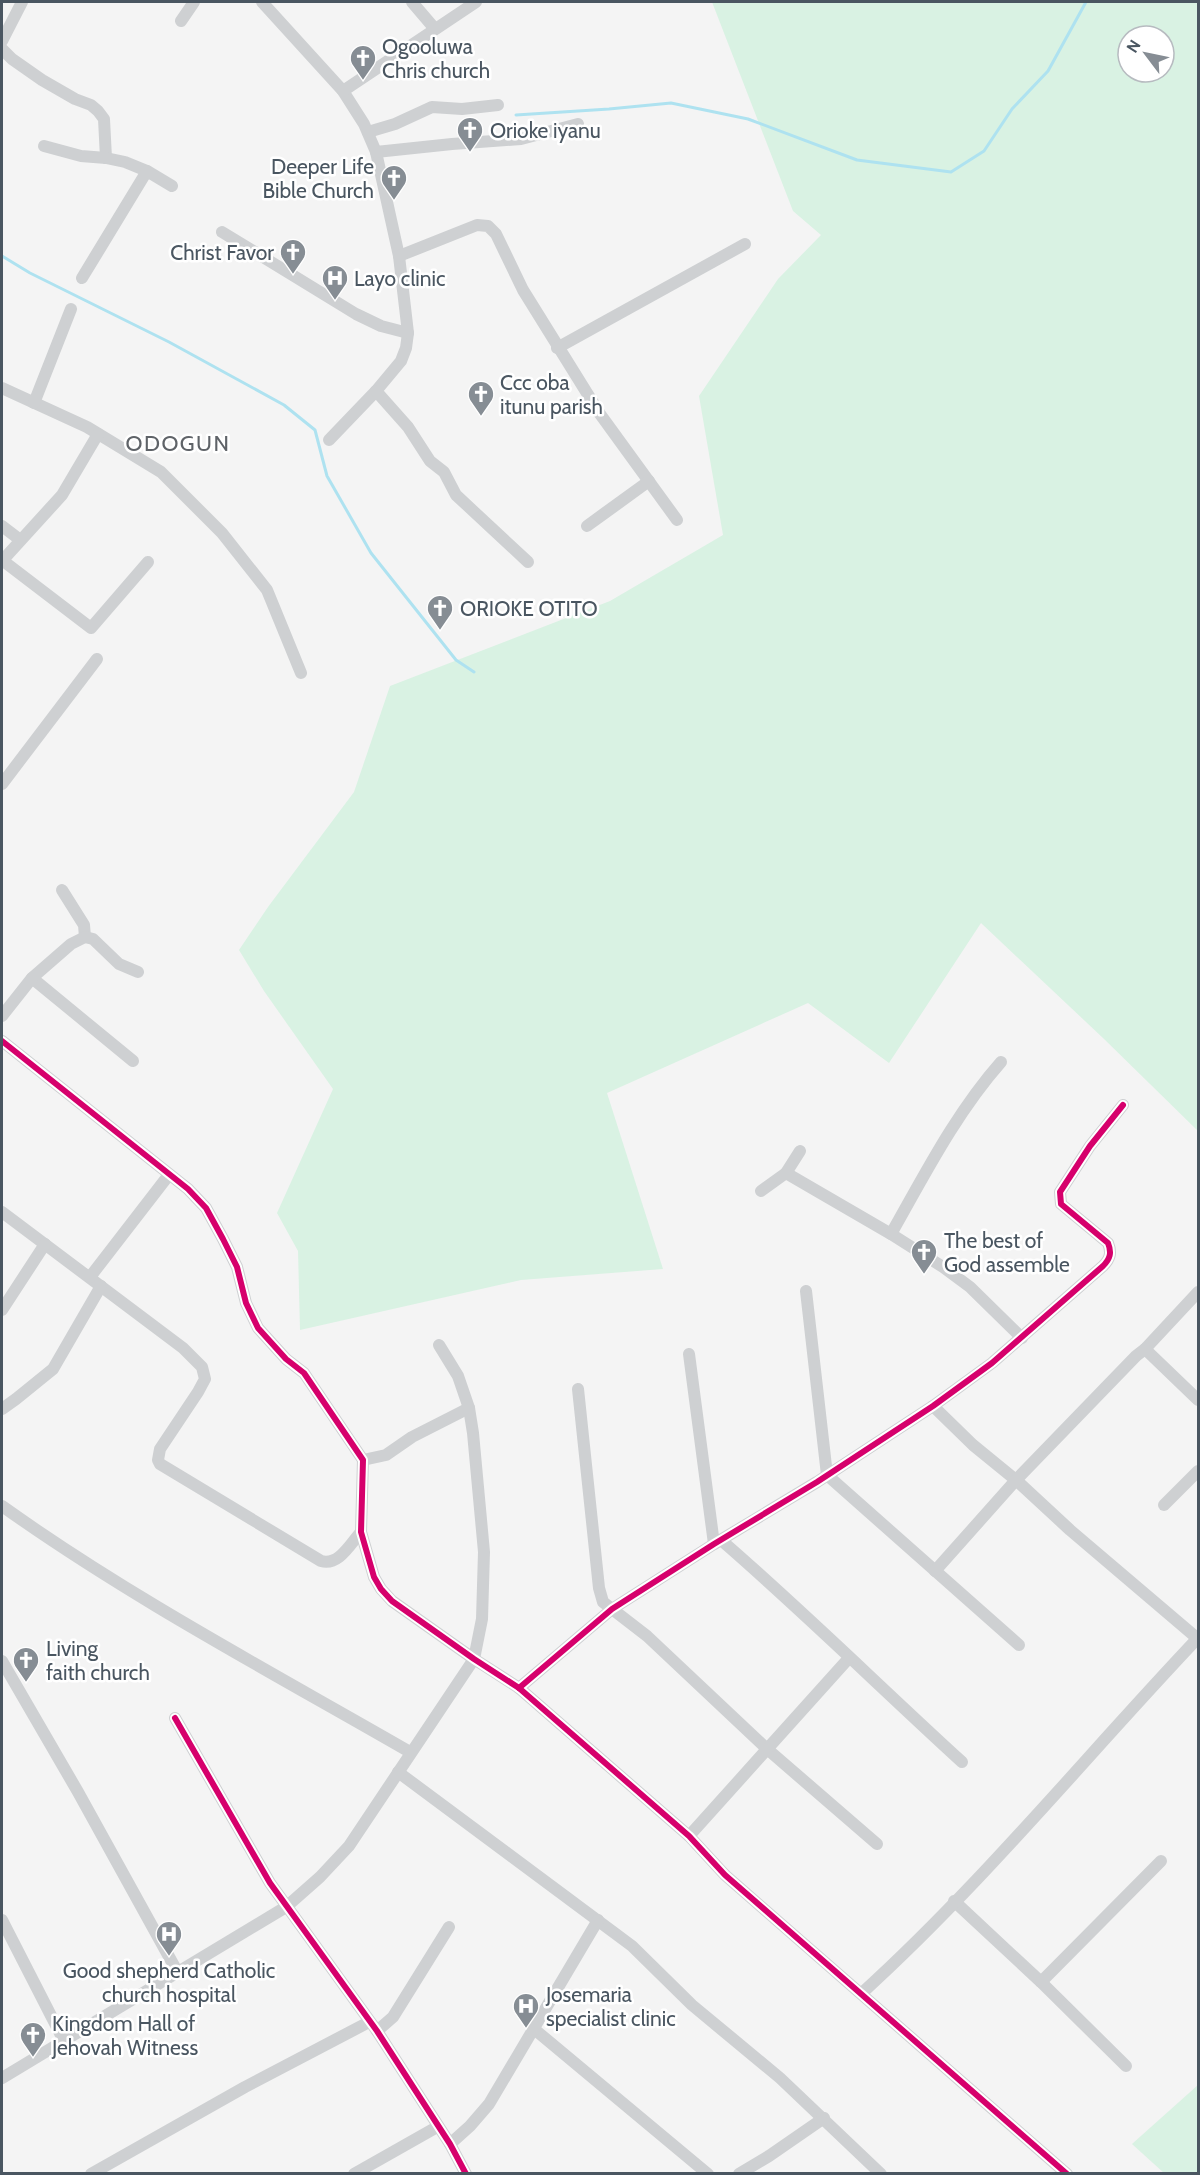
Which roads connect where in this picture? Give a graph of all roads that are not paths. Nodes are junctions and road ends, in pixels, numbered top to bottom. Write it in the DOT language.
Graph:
graph roads {
  1 [pos="22,2"];
  2 [pos="194,2"];
  3 [pos="262,2"];
  4 [pos="412,2"];
  5 [pos="476,2"];
  6 [pos="2,10"];
  7 [pos="15,15"];
  8 [pos="181,21"];
  9 [pos="435,28"];
  10 [pos="2,41"];
  11 [pos="2,49"];
  12 [pos="343,91"];
  13 [pos="498,105"];
  14 [pos="578,124"];
  15 [pos="368,132"];
  16 [pos="44,146"];
  17 [pos="376,152"];
  18 [pos="106,158"];
  19 [pos="147,171"];
  20 [pos="172,186"];
  21 [pos="222,232"];
  22 [pos="745,244"];
  23 [pos="399,256"];
  24 [pos="82,278"];
  25 [pos="71,309"];
  26 [pos="408,333"];
  27 [pos="557,348"];
  28 [pos="2,388"];
  29 [pos="376,391"];
  30 [pos="34,403"];
  31 [pos="99,434"];
  32 [pos="329,440"];
  33 [pos="649,481"];
  34 [pos="676,520"];
  35 [pos="2,526"];
  36 [pos="587,526"];
  37 [pos="20,539"];
  38 [pos="2,560"];
  39 [pos="148,562"];
  40 [pos="528,562"];
  41 [pos="97,659"];
  42 [pos="301,673"];
  43 [pos="2,784"];
  44 [pos="62,890"];
  45 [pos="85,937"];
  46 [pos="138,972"];
  47 [pos="32,978"];
  48 [pos="2,1016"];
  49 [pos="2,1041"];
  50 [pos="133,1061"];
  51 [pos="1001,1062"];
  52 [pos="1123,1106"];
  53 [pos="800,1151"];
  54 [pos="786,1173"];
  55 [pos="168,1176"];
  56 [pos="761,1191"];
  57 [pos="2,1212"];
  58 [pos="891,1234"];
  59 [pos="45,1244"];
  60 [pos="90,1277"];
  61 [pos="101,1286"];
  62 [pos="806,1291"];
  63 [pos="1198,1292"];
  64 [pos="2,1310"];
  65 [pos="1022,1338"];
  66 [pos="439,1345"];
  67 [pos="1145,1348"];
  68 [pos="689,1354"];
  69 [pos="578,1389"];
  70 [pos="1198,1400"];
  71 [pos="933,1406"];
  72 [pos="469,1408"];
  73 [pos="2,1409"];
  74 [pos="363,1460"];
  75 [pos="1198,1471"];
  76 [pos="827,1475"];
  77 [pos="1016,1480"];
  78 [pos="1164,1505"];
  79 [pos="2,1506"];
  80 [pos="361,1533"];
  81 [pos="717,1542"];
  82 [pos="935,1570"];
  83 [pos="612,1609"];
  84 [pos="1198,1639"];
  85 [pos="1019,1645"];
  86 [pos="849,1658"];
  87 [pos="474,1659"];
  88 [pos="2,1661"];
  89 [pos="519,1688"];
  90 [pos="175,1718"];
  91 [pos="766,1748"];
  92 [pos="410,1752"];
  93 [pos="962,1762"];
  94 [pos="398,1772"];
  95 [pos="689,1836"];
  96 [pos="878,1844"];
  97 [pos="1161,1861"];
  98 [pos="954,1901"];
  99 [pos="286,1907"];
  100 [pos="2,1920"];
  101 [pos="598,1920"];
  102 [pos="449,1927"];
  103 [pos="178,1973"];
  104 [pos="1041,1982"];
  105 [pos="862,1993"];
  106 [pos="373,2026"];
  107 [pos="534,2030"];
  108 [pos="64,2041"];
  109 [pos="1126,2066"];
  110 [pos="2,2078"];
  111 [pos="824,2118"];
  112 [pos="437,2127"];
  113 [pos="450,2144"];
  114 [pos="91,2174"];
  115 [pos="354,2174"];
  116 [pos="466,2174"];
  117 [pos="708,2174"];
  118 [pos="739,2174"];
  119 [pos="881,2174"];
  120 [pos="1067,2174"];
  1 -- 7 [label="street"];
  2 -- 8 [label="street"];
  3 -- 12 [label="street"];
  4 -- 9 [label="street"];
  5 -- 9 [label="street"];
  6 -- 7 [label="street"];
  7 -- 10 [label="street"];
  9 -- 12 [label="street"];
  11 -- 18 [label="street"];
  12 -- 15 [label="street"];
  13 -- 15 [label="street"];
  14 -- 17 [label="street"];
  15 -- 17 [label="street"];
  16 -- 18 [label="street"];
  17 -- 23 [label="street"];
  18 -- 19 [label="street"];
  19 -- 20 [label="street"];
  19 -- 24 [label="street"];
  21 -- 26 [label="street"];
  22 -- 27 [label="street"];
  23 -- 26 [label="street"];
  23 -- 27 [label="street"];
  25 -- 30 [label="street"];
  26 -- 29 [label="street"];
  27 -- 33 [label="street"];
  28 -- 30 [label="street"];
  29 -- 32 [label="street"];
  29 -- 40 [label="street"];
  30 -- 31 [label="street"];
  31 -- 37 [label="street"];
  31 -- 42 [label="street"];
  33 -- 34 [label="street"];
  33 -- 36 [label="street"];
  35 -- 37 [label="street"];
  37 -- 38 [label="street"];
  38 -- 39 [label="street"];
  41 -- 43 [label="street"];
  44 -- 45 [label="street"];
  45 -- 46 [label="street"];
  45 -- 47 [label="street"];
  47 -- 48 [label="street"];
  47 -- 50 [label="street"];
  49 -- 55 [label="street"];
  51 -- 58 [label="street"];
  52 -- 65 [label="street"];
  53 -- 54 [label="street"];
  54 -- 56 [label="street"];
  54 -- 58 [label="street"];
  55 -- 60 [label="street"];
  55 -- 74 [label="street"];
  57 -- 59 [label="street"];
  58 -- 65 [label="street"];
  59 -- 60 [label="street"];
  59 -- 64 [label="street"];
  60 -- 61 [label="street"];
  61 -- 73 [label="street"];
  61 -- 80 [label="street"];
  62 -- 76 [label="street"];
  63 -- 67 [label="street"];
  65 -- 71 [label="street"];
  66 -- 72 [label="street"];
  67 -- 70 [label="street"];
  67 -- 77 [label="street"];
  68 -- 81 [label="street"];
  69 -- 83 [label="street"];
  71 -- 76 [label="street"];
  71 -- 77 [label="street"];
  72 -- 74 [label="street"];
  72 -- 87 [label="street"];
  74 -- 80 [label="street"];
  75 -- 78 [label="street"];
  76 -- 81 [label="street"];
  76 -- 82 [label="street"];
  77 -- 82 [label="street"];
  77 -- 84 [label="street"];
  79 -- 92 [label="street"];
  80 -- 87 [label="street"];
  81 -- 83 [label="street"];
  81 -- 86 [label="street"];
  82 -- 85 [label="street"];
  83 -- 89 [label="street"];
  83 -- 91 [label="street"];
  84 -- 98 [label="street"];
  86 -- 91 [label="street"];
  86 -- 93 [label="street"];
  87 -- 89 [label="street"];
  87 -- 92 [label="street"];
  88 -- 103 [label="street"];
  89 -- 95 [label="street"];
  90 -- 99 [label="street"];
  91 -- 95 [label="street"];
  91 -- 96 [label="street"];
  92 -- 94 [label="street"];
  94 -- 99 [label="street"];
  94 -- 101 [label="street"];
  95 -- 105 [label="street"];
  97 -- 104 [label="street"];
  98 -- 104 [label="street"];
  98 -- 105 [label="street"];
  99 -- 103 [label="street"];
  99 -- 106 [label="street"];
  100 -- 108 [label="street"];
  101 -- 107 [label="street"];
  101 -- 111 [label="street"];
  102 -- 106 [label="street"];
  103 -- 108 [label="street"];
  104 -- 109 [label="street"];
  105 -- 120 [label="street"];
  106 -- 112 [label="street"];
  106 -- 114 [label="street"];
  107 -- 113 [label="street"];
  107 -- 117 [label="street"];
  108 -- 110 [label="street"];
  111 -- 118 [label="street"];
  111 -- 119 [label="street"];
  112 -- 113 [label="street"];
  112 -- 115 [label="street"];
  113 -- 116 [label="street"];
}
